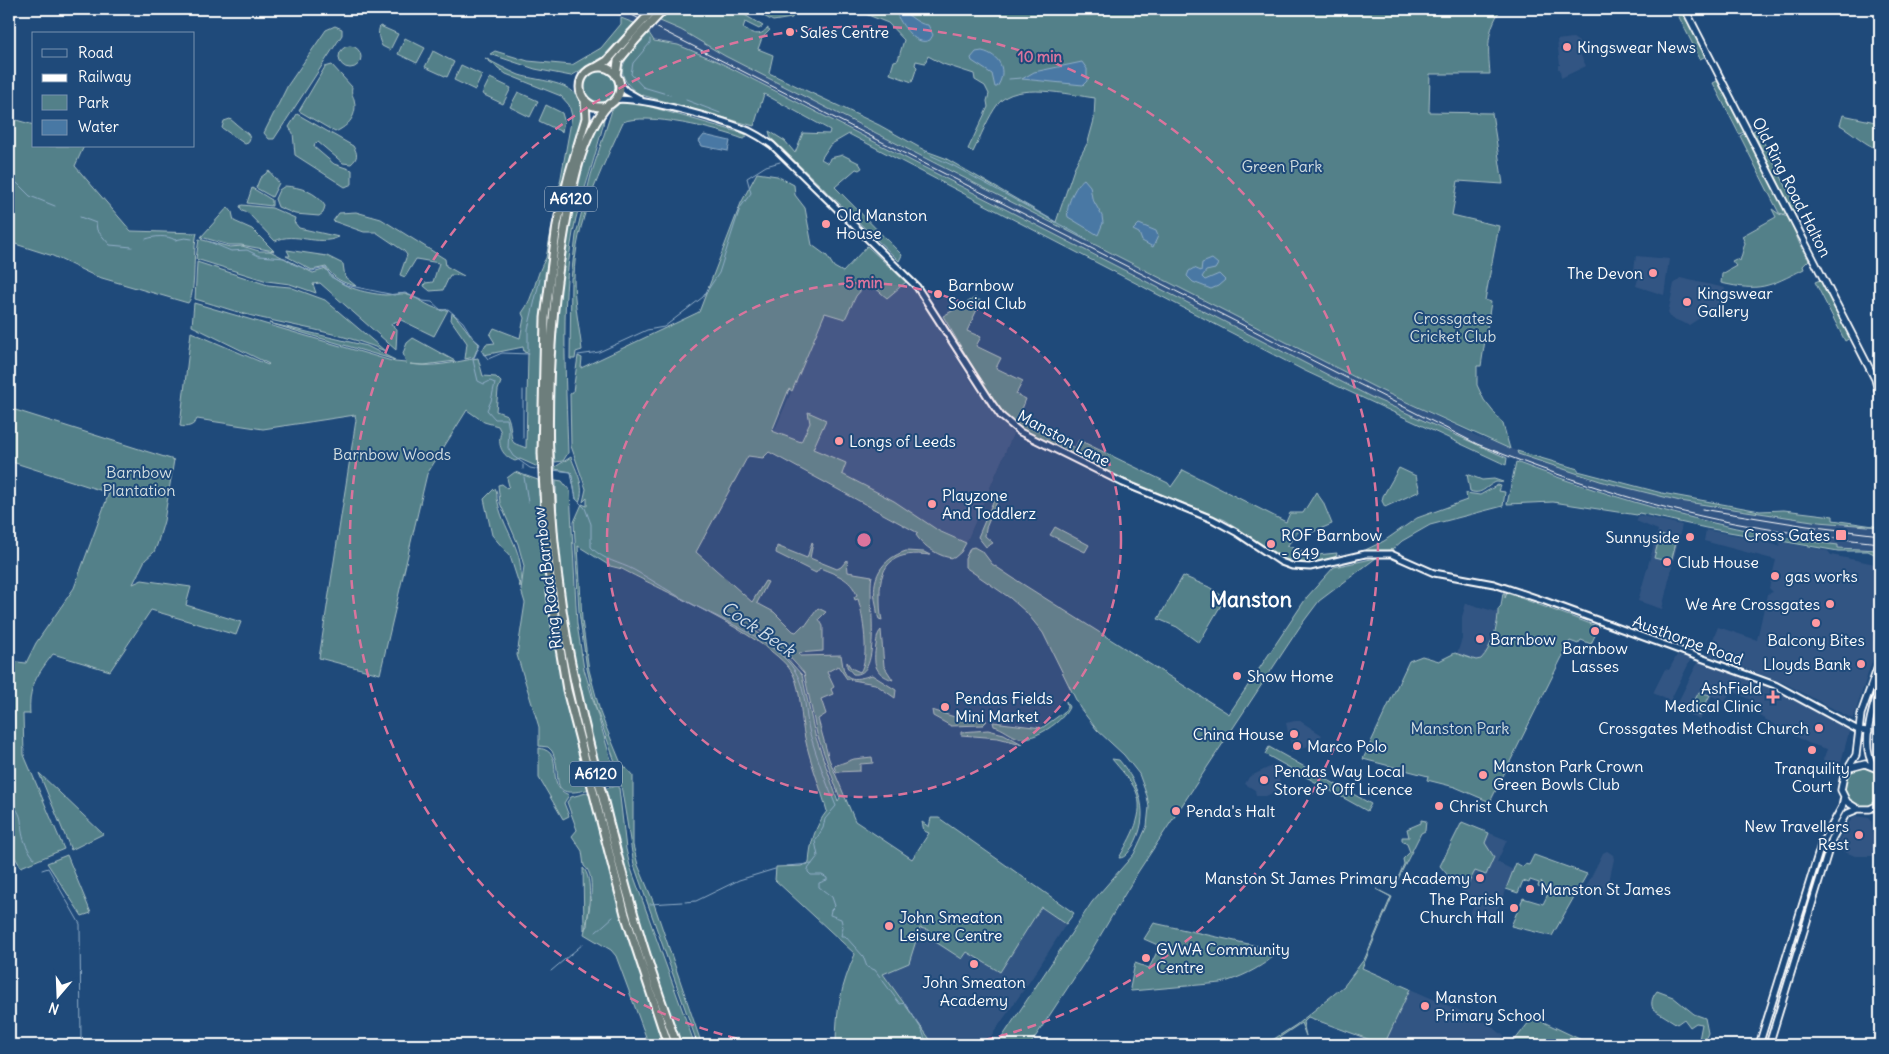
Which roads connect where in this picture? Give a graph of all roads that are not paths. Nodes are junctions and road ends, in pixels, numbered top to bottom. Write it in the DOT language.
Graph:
graph roads {
  1 [pos="654,9"];
  2 [pos="664,9"];
  3 [pos="1685,9"];
  4 [pos="634,36"];
  5 [pos="597,68"];
  6 [pos="616,76"];
  7 [pos="619,83"];
  8 [pos="585,100"];
  9 [pos="642,101"];
  10 [pos="612,102"];
  11 [pos="1875,379"];
  12 [pos="1880,385"];
  13 [pos="1880,399"];
  14 [pos="546,453"];
  15 [pos="547,496"];
  16 [pos="1494,584"];
  17 [pos="1880,661"];
  18 [pos="1880,688"];
  19 [pos="1858,730"];
  20 [pos="1869,731"];
  21 [pos="1874,766"];
  22 [pos="1848,769"];
  23 [pos="1880,770"];
  24 [pos="1844,797"];
  25 [pos="1880,804"];
  26 [pos="1858,809"];
  27 [pos="1805,894"];
  28 [pos="1814,896"];
  29 [pos="1782,966"];
  30 [pos="1791,969"];
  31 [pos="668,1045"];
  32 [pos="676,1045"];
  33 [pos="1759,1045"];
  34 [pos="1769,1045"];
  1 -- 4 [label="highway, bridge"];
  2 -- 4 [label="highway, bridge"];
  3 -- 11 [label="main road, Old Ring Road Halton"];
  4 -- 5 [label="highway"];
  4 -- 6 [label="highway"];
  5 -- 6 [label="highway"];
  5 -- 8 [label="highway"];
  6 -- 7 [label="highway"];
  7 -- 9 [label="street, Manston Lane"];
  7 -- 10 [label="highway"];
  8 -- 10 [label="highway"];
  8 -- 14 [label="highway, Ring Road Barnbow / A6120"];
  9 -- 10 [label="street, Manston Lane"];
  9 -- 16 [label="street, Manston Lane"];
  10 -- 14 [label="highway, Ring Road Barnbow / A6120"];
  11 -- 12 [label="main road"];
  11 -- 13 [label="main road"];
  14 -- 15 [label="highway, Ring Road Barnbow / A6120"];
  15 -- 31 [label="highway, Ring Road Barnbow / A6120"];
  15 -- 32 [label="highway, Ring Road Barnbow / A6120"];
  16 -- 19 [label="street, Austhorpe Road"];
  17 -- 19 [label="main road"];
  18 -- 20 [label="main road"];
  19 -- 20 [label="street, Austhorpe Road"];
  19 -- 22 [label="main road"];
  20 -- 21 [label="main road"];
  21 -- 22 [label="main road"];
  21 -- 23 [label="main road"];
  22 -- 24 [label="main road"];
  24 -- 26 [label="main road"];
  24 -- 27 [label="main road"];
  25 -- 26 [label="main road"];
  26 -- 28 [label="main road"];
  27 -- 28 [label="main road"];
  27 -- 29 [label="main road"];
  28 -- 30 [label="main road"];
  29 -- 30 [label="main road"];
  29 -- 33 [label="main road"];
  30 -- 34 [label="main road"];
}
